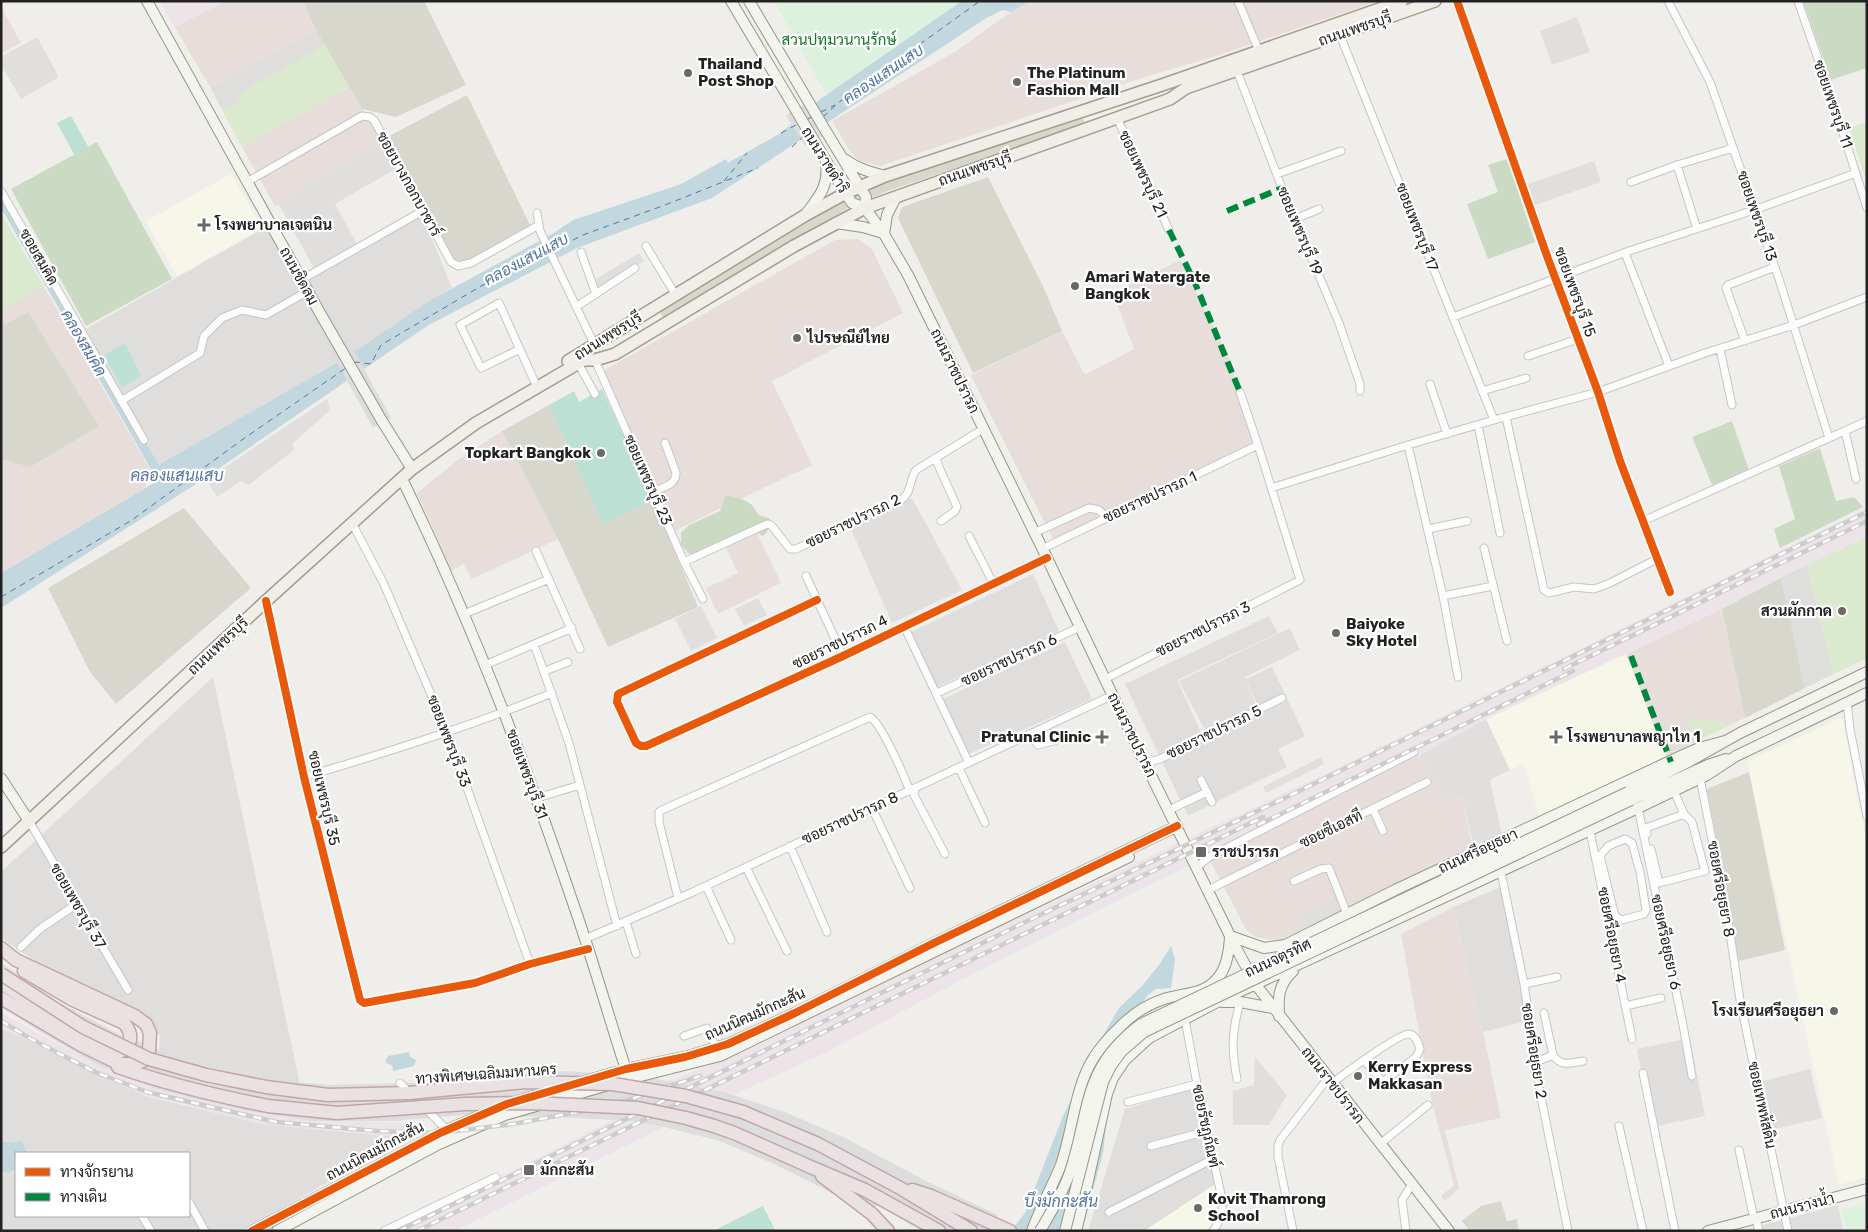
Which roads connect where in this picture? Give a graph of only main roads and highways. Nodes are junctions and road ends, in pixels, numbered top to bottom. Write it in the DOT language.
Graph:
graph roads {
  1 [pos="147,1"];
  2 [pos="731,1"];
  3 [pos="749,1"];
  4 [pos="1402,1"];
  5 [pos="1435,1"];
  6 [pos="840,155"];
  7 [pos="826,162"];
  8 [pos="885,176"];
  9 [pos="939,182"];
  10 [pos="865,184"];
  11 [pos="846,194"];
  12 [pos="896,196"];
  13 [pos="865,208"];
  14 [pos="804,216"];
  15 [pos="836,222"];
  16 [pos="789,225"];
  17 [pos="884,234"];
  18 [pos="800,243"];
  19 [pos="538,387"];
  20 [pos="412,469"];
  21 [pos="402,478"];
  22 [pos="1867,672"];
  23 [pos="1867,693"];
  24 [pos="1726,741"];
  25 [pos="1736,756"];
  26 [pos="1,778"];
  27 [pos="1633,800"];
  28 [pos="29,821"];
  29 [pos="1178,830"];
  30 [pos="1,847"];
  31 [pos="1344,915"];
  32 [pos="1230,936"];
  33 [pos="1348,942"];
  34 [pos="1,948"];
  35 [pos="1,955"];
  36 [pos="1299,965"];
  37 [pos="1,974"];
  38 [pos="1,983"];
  39 [pos="1256,985"];
  40 [pos="1,998"];
  41 [pos="1220,1002"];
  42 [pos="1146,1008"];
  43 [pos="1276,1012"];
  44 [pos="1167,1029"];
  45 [pos="119,1059"];
  46 [pos="628,1074"];
  47 [pos="450,1134"];
  48 [pos="813,1168"];
  49 [pos="902,1189"];
  50 [pos="1867,1189"];
  51 [pos="1728,1228"];
  52 [pos="252,1231"];
  53 [pos="277,1231"];
  54 [pos="888,1231"];
  55 [pos="939,1231"];
  56 [pos="971,1231"];
  57 [pos="1010,1231"];
  58 [pos="1032,1231"];
  59 [pos="1040,1231"];
  60 [pos="1065,1231"];
  61 [pos="1076,1231"];
  62 [pos="1449,1231"];
  63 [pos="1708,1231"];
  1 -- 20 [label="main road, ถนนชิดลม"];
  2 -- 7 [label="main road, ถนนราชดำริ"];
  3 -- 6 [label="main road, ถนนราชดำริ"];
  4 -- 8 [label="main road, ถนนเพชรบุรี"];
  5 -- 9 [label="main road, ถนนเพชรบุรี"];
  6 -- 8 [label="main road"];
  6 -- 10 [label="main road, ถนนราชดำริ"];
  7 -- 11 [label="main road, ถนนราชดำริ"];
  7 -- 14 [label="main road"];
  8 -- 10 [label="main road, ถนนเพชรบุรี"];
  9 -- 10 [label="main road"];
  9 -- 12 [label="main road, ถนนเพชรบุรี"];
  10 -- 11 [label="main road, ถนนเพชรบุรี"];
  10 -- 13 [label="main road, ถนนราชดำริ"];
  11 -- 13 [label="main road, ถนนราชดำริ"];
  11 -- 14 [label="main road, ถนนเพชรบุรี"];
  12 -- 13 [label="main road, ถนนเพชรบุรี"];
  12 -- 17 [label="main road"];
  13 -- 15 [label="main road, ถนนเพชรบุรี"];
  13 -- 17 [label="main road, ถนนราชปรารภ"];
  14 -- 16 [label="main road, ถนนเพชรบุรี"];
  15 -- 17 [label="main road"];
  15 -- 18 [label="main road, ถนนเพชรบุรี"];
  16 -- 18 [label="main road"];
  16 -- 19 [label="main road, ถนนเพชรบุรี"];
  17 -- 29 [label="main road, ถนนราชปรารภ"];
  18 -- 19 [label="main road, ถนนเพชรบุรี"];
  19 -- 20 [label="main road, ถนนเพชรบุรี"];
  20 -- 21 [label="main road, ถนนเพชรบุรี"];
  21 -- 28 [label="main road, ถนนเพชรบุรี"];
  21 -- 46 [label="main road, ซอยเพชรบุรี 31"];
  22 -- 24 [label="main road, ถนนศรีอยุธยา"];
  23 -- 25 [label="main road, ถนนศรีอยุธยา"];
  24 -- 27 [label="main road, ถนนศรีอยุธยา"];
  24 -- 31 [label="main road, ถนนศรีอยุธยา"];
  25 -- 27 [label="main road, ถนนศรีอยุธยา"];
  25 -- 27 [label="main road, ถนนศรีอยุธยา"];
  26 -- 28 [label="main road"];
  27 -- 33 [label="main road, ถนนศรีอยุธยา"];
  27 -- 59 [label="main road, ถนนจตุรทิศ, bridge"];
  27 -- 60 [label="main road, ถนนจตุรทิศ, bridge"];
  28 -- 30 [label="main road, ถนนเพชรบุรี"];
  29 -- 32 [label="main road, ถนนราชปรารภ"];
  29 -- 46 [label="main road, ถนนนิคมมักกะสัน"];
  29 -- 46 [label="main road, ถนนนิคมมักกะสัน"];
  31 -- 32 [label="main road, ถนนศรีอยุธยา"];
  31 -- 33 [label="main road"];
  32 -- 39 [label="main road, ถนนราชปรารภ"];
  32 -- 42 [label="main road, ถนนจตุรทิศ"];
  33 -- 36 [label="main road, ถนนศรีอยุธยา"];
  34 -- 45 [label="highway"];
  35 -- 45 [label="highway"];
  36 -- 39 [label="main road, ถนนศรีอยุธยา"];
  36 -- 43 [label="main road"];
  37 -- 49 [label="highway, ทางพิเศษเฉลิมมหานคร, bridge"];
  38 -- 45 [label="highway"];
  39 -- 41 [label="main road, ถนนจตุรทิศ"];
  39 -- 43 [label="main road, ถนนราชปรารภ"];
  40 -- 45 [label="highway"];
  40 -- 48 [label="highway, ทางพิเศษเฉลิมมหานคร, bridge"];
  41 -- 43 [label="main road"];
  41 -- 44 [label="main road, ถนนจตุรทิศ"];
  42 -- 44 [label="main road"];
  42 -- 58 [label="main road, ถนนจตุรทิศ"];
  43 -- 62 [label="main road, ถนนราชปรารภ"];
  44 -- 61 [label="main road, ถนนจตุรทิศ"];
  46 -- 47 [label="main road, ถนนนิคมมักกะสัน"];
  47 -- 52 [label="main road, ถนนนิคมมักกะสัน"];
  47 -- 53 [label="main road, ถนนนิคมมักกะสัน"];
  48 -- 54 [label="highway"];
  48 -- 55 [label="highway, ทางพิเศษเฉลิมมหานคร"];
  49 -- 56 [label="highway, ทางพิเศษเฉลิมมหานคร"];
  49 -- 57 [label="highway"];
  50 -- 51 [label="main road, ถนนรางน้ำ"];
  51 -- 63 [label="main road, ถนนรางน้ำ"];
}
